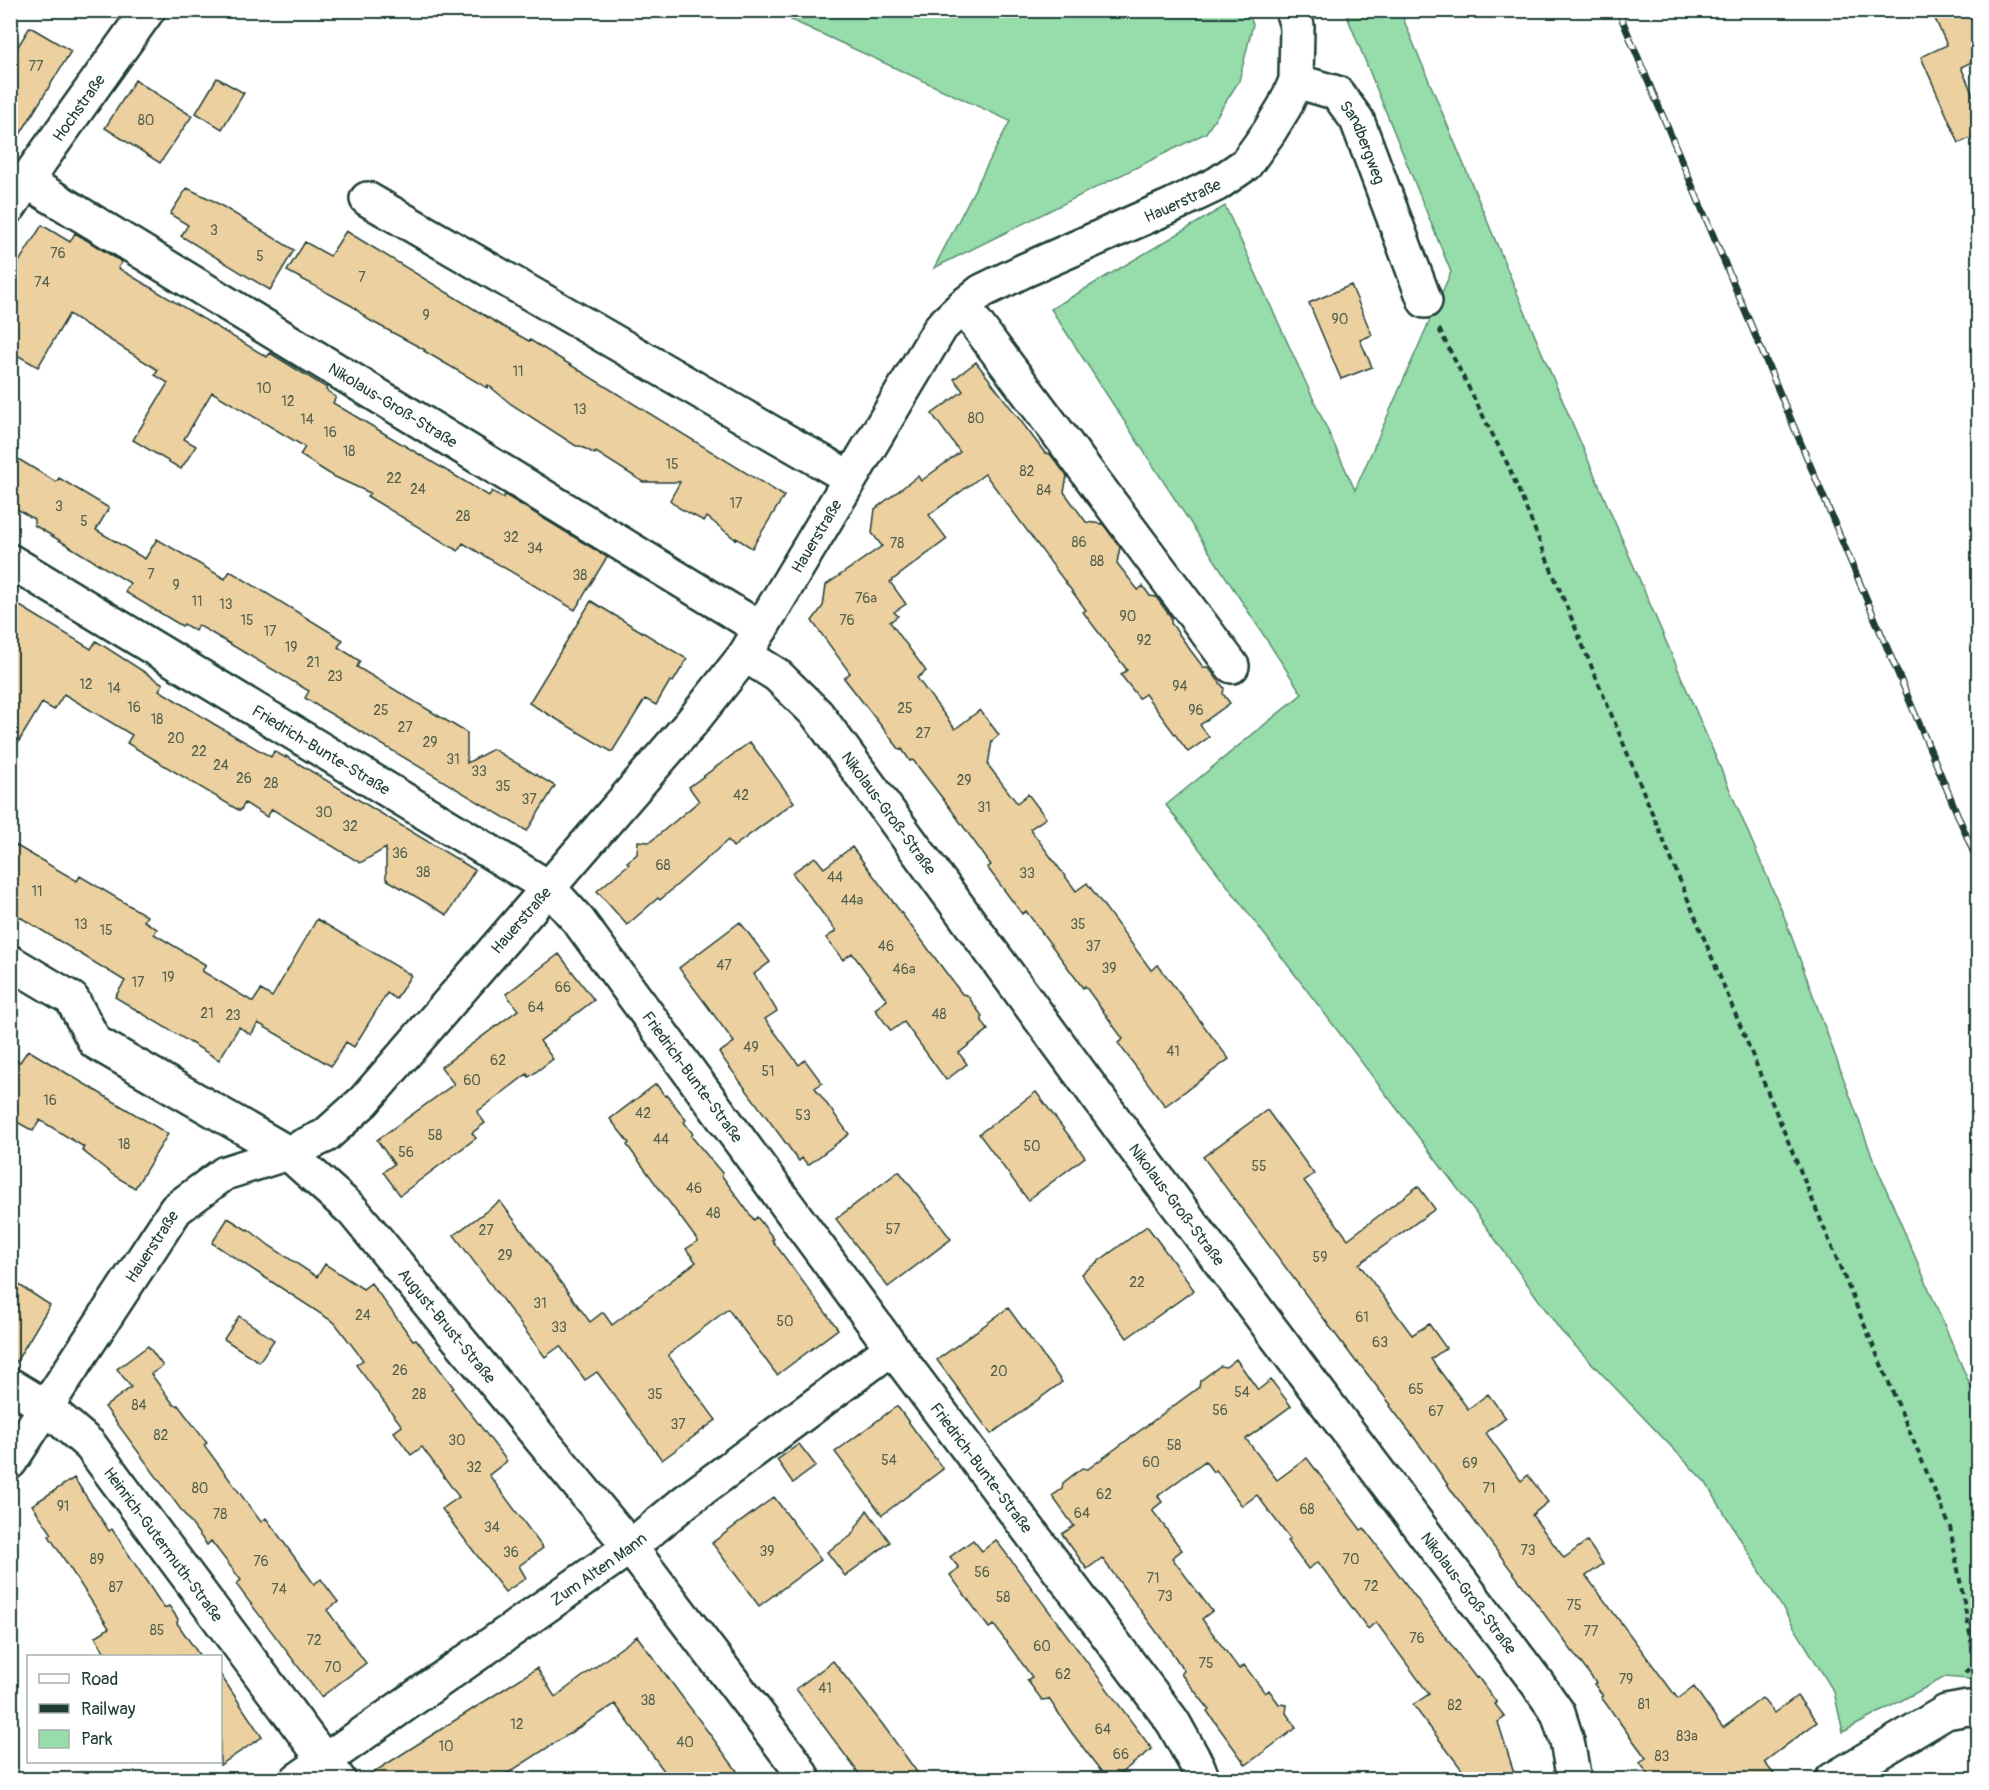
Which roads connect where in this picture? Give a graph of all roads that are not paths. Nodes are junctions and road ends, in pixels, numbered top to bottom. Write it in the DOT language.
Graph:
graph roads {
  1 [pos="148,10"];
  2 [pos="1292,10"];
  3 [pos="1296,81"];
  4 [pos="18,194"];
  5 [pos="368,199"];
  6 [pos="1425,301"];
  7 [pos="963,306"];
  8 [pos="850,478"];
  9 [pos="10,561"];
  10 [pos="753,642"];
  11 [pos="1232,666"];
  12 [pos="548,887"];
  13 [pos="10,962"];
  14 [pos="288,1153"];
  15 [pos="892,1348"];
  16 [pos="10,1385"];
  17 [pos="46,1407"];
  18 [pos="10,1461"];
  19 [pos="630,1547"];
  20 [pos="1964,1709"];
  21 [pos="332,1770"];
  22 [pos="1839,1778"];
  23 [pos="297,1779"];
  24 [pos="804,1779"];
  25 [pos="1203,1779"];
  26 [pos="1574,1779"];
  1 -- 4 [label="street, Hochstraße"];
  2 -- 3 [label="street"];
  3 -- 6 [label="street, Sandbergweg"];
  3 -- 7 [label="street, Hauerstraße"];
  4 -- 10 [label="street, Nikolaus-Groß-Straße"];
  5 -- 8 [label="street"];
  7 -- 8 [label="street, Hauerstraße"];
  7 -- 11 [label="street"];
  8 -- 10 [label="street, Hauerstraße"];
  9 -- 12 [label="street, Friedrich-Bunte-Straße"];
  10 -- 12 [label="street, Hauerstraße"];
  10 -- 26 [label="street, Nikolaus-Groß-Straße"];
  12 -- 14 [label="street, Hauerstraße"];
  12 -- 15 [label="street, Friedrich-Bunte-Straße"];
  13 -- 14 [label="street, August-Brust-Straße"];
  14 -- 17 [label="street, Hauerstraße"];
  14 -- 19 [label="street, August-Brust-Straße"];
  15 -- 19 [label="street, Zum Alten Mann"];
  15 -- 25 [label="street, Friedrich-Bunte-Straße"];
  16 -- 17 [label="street, Heinrich-Gutermuth-Straße"];
  17 -- 18 [label="street, Hauerstraße"];
  17 -- 21 [label="street, Heinrich-Gutermuth-Straße"];
  19 -- 21 [label="street, Zum Alten Mann"];
  19 -- 24 [label="street, August-Brust-Straße"];
  20 -- 22 [label="street"];
  21 -- 23 [label="street, Zum Alten Mann"];
}
